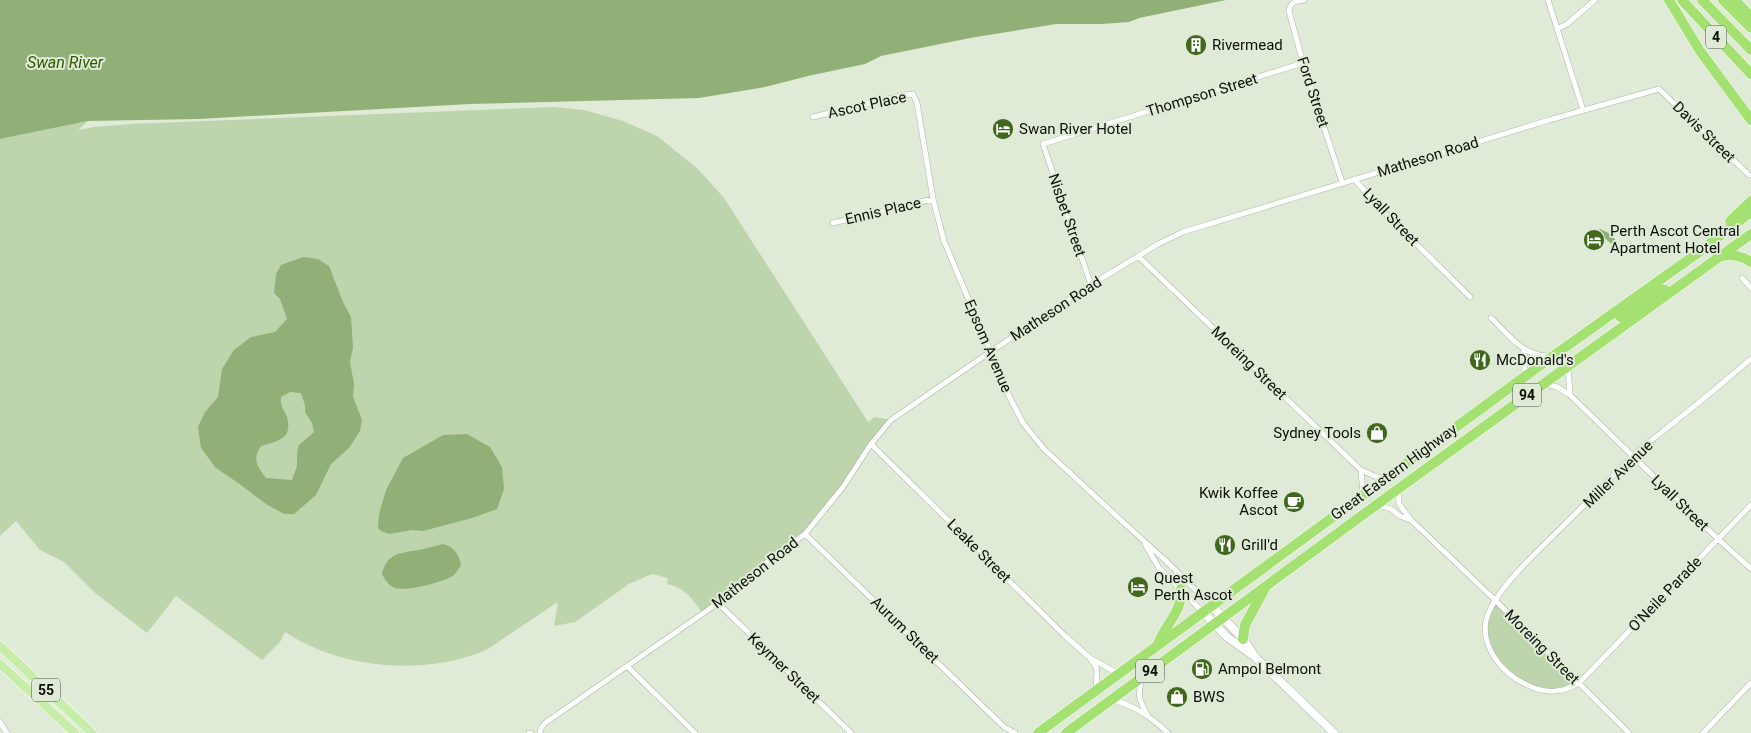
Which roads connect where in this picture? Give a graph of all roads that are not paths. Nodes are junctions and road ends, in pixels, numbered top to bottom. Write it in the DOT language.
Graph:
graph roads {
  1 [pos="1304,0"];
  2 [pos="1548,0"];
  3 [pos="1595,0"];
  4 [pos="1669,0"];
  5 [pos="1682,0"];
  6 [pos="1702,0"];
  7 [pos="1723,0"];
  8 [pos="1735,0"];
  9 [pos="1751,17"];
  10 [pos="1751,28"];
  11 [pos="1557,29"];
  12 [pos="1751,50"];
  13 [pos="1303,63"];
  14 [pos="1751,74"];
  15 [pos="1659,89"];
  16 [pos="917,103"];
  17 [pos="1583,110"];
  18 [pos="813,117"];
  19 [pos="1751,120"];
  20 [pos="1043,144"];
  21 [pos="1749,176"];
  22 [pos="1354,179"];
  23 [pos="1342,182"];
  24 [pos="933,199"];
  25 [pos="1751,201"];
  26 [pos="1751,212"];
  27 [pos="833,223"];
  28 [pos="1751,234"];
  29 [pos="1696,255"];
  30 [pos="1138,256"];
  31 [pos="1720,256"];
  32 [pos="1751,262"];
  33 [pos="1742,278"];
  34 [pos="1091,286"];
  35 [pos="1751,288"];
  36 [pos="1666,295"];
  37 [pos="1470,296"];
  38 [pos="1491,318"];
  39 [pos="1584,335"];
  40 [pos="1524,350"];
  41 [pos="990,352"];
  42 [pos="1553,356"];
  43 [pos="1751,359"];
  44 [pos="1568,366"];
  45 [pos="1525,376"];
  46 [pos="1543,384"];
  47 [pos="1570,395"];
  48 [pos="1522,399"];
  49 [pos="871,444"];
  50 [pos="1432,445"];
  51 [pos="1632,456"];
  52 [pos="1361,470"];
  53 [pos="1385,479"];
  54 [pos="1398,489"];
  55 [pos="1363,495"];
  56 [pos="1376,505"];
  57 [pos="1751,505"];
  58 [pos="1411,520"];
  59 [pos="805,534"];
  60 [pos="1718,539"];
  61 [pos="1144,542"];
  62 [pos="1750,569"];
  63 [pos="1267,585"];
  64 [pos="1181,589"];
  65 [pos="1495,600"];
  66 [pos="718,603"];
  67 [pos="1212,606"];
  68 [pos="1203,612"];
  69 [pos="1224,617"];
  70 [pos="1214,624"];
  71 [pos="1243,639"];
  72 [pos="1158,645"];
  73 [pos="0,646"];
  74 [pos="1254,656"];
  75 [pos="1089,657"];
  76 [pos="0,664"];
  77 [pos="627,666"];
  78 [pos="1119,674"];
  79 [pos="1142,676"];
  80 [pos="1579,683"];
  81 [pos="1751,683"];
  82 [pos="1096,691"];
  83 [pos="1112,699"];
  84 [pos="1148,715"];
  85 [pos="0,722"];
  86 [pos="1004,727"];
  87 [pos="8,733"];
  88 [pos="74,733"];
  89 [pos="92,733"];
  90 [pos="540,733"];
  91 [pos="695,733"];
  92 [pos="850,733"];
  93 [pos="1005,733"];
  94 [pos="1015,733"];
  95 [pos="1038,733"];
  96 [pos="1066,733"];
  97 [pos="1168,733"];
  98 [pos="1334,733"];
  99 [pos="1629,733"];
  100 [pos="1703,733"];
  1 -- 13 [label="street, Ford Street"];
  2 -- 11 [label="street"];
  3 -- 11 [label="street"];
  4 -- 19 [label="highway"];
  5 -- 14 [label="highway, 4"];
  6 -- 12 [label="highway"];
  7 -- 10 [label="highway, 4"];
  8 -- 9 [label="highway"];
  11 -- 17 [label="street"];
  13 -- 20 [label="street, Thompson Street"];
  13 -- 23 [label="street, Ford Street"];
  15 -- 17 [label="street, Matheson Road"];
  15 -- 21 [label="street, Davis Street"];
  16 -- 18 [label="street, Ascot Place"];
  16 -- 24 [label="street, Epsom Avenue"];
  17 -- 22 [label="street, Matheson Road"];
  20 -- 34 [label="street, Nisbet Street"];
  22 -- 23 [label="street, Matheson Road"];
  22 -- 37 [label="street, Lyall Street"];
  23 -- 30 [label="street, Matheson Road"];
  24 -- 27 [label="street, Ennis Place"];
  24 -- 41 [label="street, Epsom Avenue"];
  25 -- 29 [label="highway"];
  26 -- 29 [label="highway, Great Eastern Highway / 94"];
  28 -- 31 [label="highway, Great Eastern Highway / 94"];
  29 -- 39 [label="highway, Great Eastern Highway / 94"];
  30 -- 34 [label="street, Matheson Road"];
  30 -- 52 [label="street, Moreing Street"];
  31 -- 32 [label="highway"];
  31 -- 36 [label="highway, Great Eastern Highway / 94"];
  33 -- 35 [label="street"];
  34 -- 41 [label="street, Matheson Road"];
  36 -- 39 [label="highway, 94"];
  36 -- 44 [label="highway, Great Eastern Highway / 94"];
  38 -- 40 [label="street"];
  39 -- 42 [label="highway, Great Eastern Highway / 94"];
  40 -- 42 [label="street"];
  40 -- 45 [label="street"];
  41 -- 49 [label="street, Matheson Road"];
  41 -- 61 [label="street, Epsom Avenue"];
  42 -- 45 [label="highway, Great Eastern Highway / 94"];
  43 -- 51 [label="street, Miller Avenue"];
  44 -- 46 [label="highway, Great Eastern Highway / 94"];
  44 -- 47 [label="street"];
  45 -- 50 [label="highway, Great Eastern Highway / 94"];
  46 -- 47 [label="street, Lyall Street"];
  46 -- 48 [label="highway, Great Eastern Highway / 94"];
  47 -- 51 [label="street, Lyall Street"];
  48 -- 50 [label="highway, 94"];
  48 -- 54 [label="highway, Great Eastern Highway / 94"];
  49 -- 59 [label="street, Matheson Road"];
  49 -- 75 [label="street, Leake Street"];
  50 -- 53 [label="highway, Great Eastern Highway / 94"];
  51 -- 60 [label="street, Lyall Street"];
  51 -- 65 [label="street, Miller Avenue"];
  52 -- 53 [label="street, Moreing Street"];
  52 -- 55 [label="street"];
  53 -- 55 [label="highway, Great Eastern Highway / 94"];
  54 -- 56 [label="highway, Great Eastern Highway / 94"];
  54 -- 58 [label="street, Moreing Street"];
  55 -- 67 [label="highway, Great Eastern Highway / 94"];
  56 -- 58 [label="street, Moreing Street"];
  56 -- 63 [label="highway, Great Eastern Highway / 94"];
  57 -- 60 [label="street, O'Neile Parade"];
  58 -- 65 [label="street, Moreing Street"];
  59 -- 66 [label="street, Matheson Road"];
  59 -- 86 [label="street, Aurum Street"];
  60 -- 62 [label="street, Lyall Street"];
  60 -- 80 [label="street, O'Neile Parade"];
  61 -- 64 [label="street, Epsom Avenue"];
  61 -- 67 [label="street, Epsom Avenue"];
  63 -- 69 [label="highway, Great Eastern Highway / 94"];
  63 -- 71 [label="highway"];
  64 -- 68 [label="street, Epsom Avenue"];
  64 -- 72 [label="highway"];
  65 -- 80 [label="street, Moreing Street"];
  65 -- 80 [label="street, Miller Avenue"];
  66 -- 77 [label="street, Matheson Road"];
  66 -- 92 [label="street, Keymer Street"];
  67 -- 68 [label="highway, Great Eastern Highway / 94"];
  67 -- 69 [label="street, Epsom Avenue"];
  68 -- 70 [label="street, Epsom Avenue"];
  68 -- 72 [label="highway, Great Eastern Highway / 94"];
  69 -- 70 [label="highway, Great Eastern Highway / 94"];
  69 -- 71 [label="street, Epsom Avenue"];
  70 -- 74 [label="street, Epsom Avenue"];
  70 -- 79 [label="highway, Great Eastern Highway / 94"];
  71 -- 74 [label="street, Epsom Avenue"];
  72 -- 78 [label="highway, Great Eastern Highway / 94"];
  73 -- 89 [label="main road, 55"];
  74 -- 98 [label="street, Epsom Avenue"];
  75 -- 78 [label="street, Leake Street"];
  75 -- 82 [label="street"];
  76 -- 88 [label="main road, 55"];
  77 -- 90 [label="street, Matheson Road"];
  77 -- 91 [label="street"];
  78 -- 82 [label="highway, Great Eastern Highway / 94"];
  79 -- 83 [label="highway, Great Eastern Highway / 94"];
  79 -- 84 [label="street"];
  80 -- 99 [label="street, Moreing Street"];
  81 -- 100 [label="street"];
  82 -- 95 [label="highway, Great Eastern Highway / 94"];
  83 -- 84 [label="street"];
  83 -- 96 [label="highway, Great Eastern Highway / 94"];
  84 -- 97 [label="street"];
  85 -- 87 [label="street"];
  86 -- 93 [label="street"];
  86 -- 94 [label="street, Aurum Street"];
}
